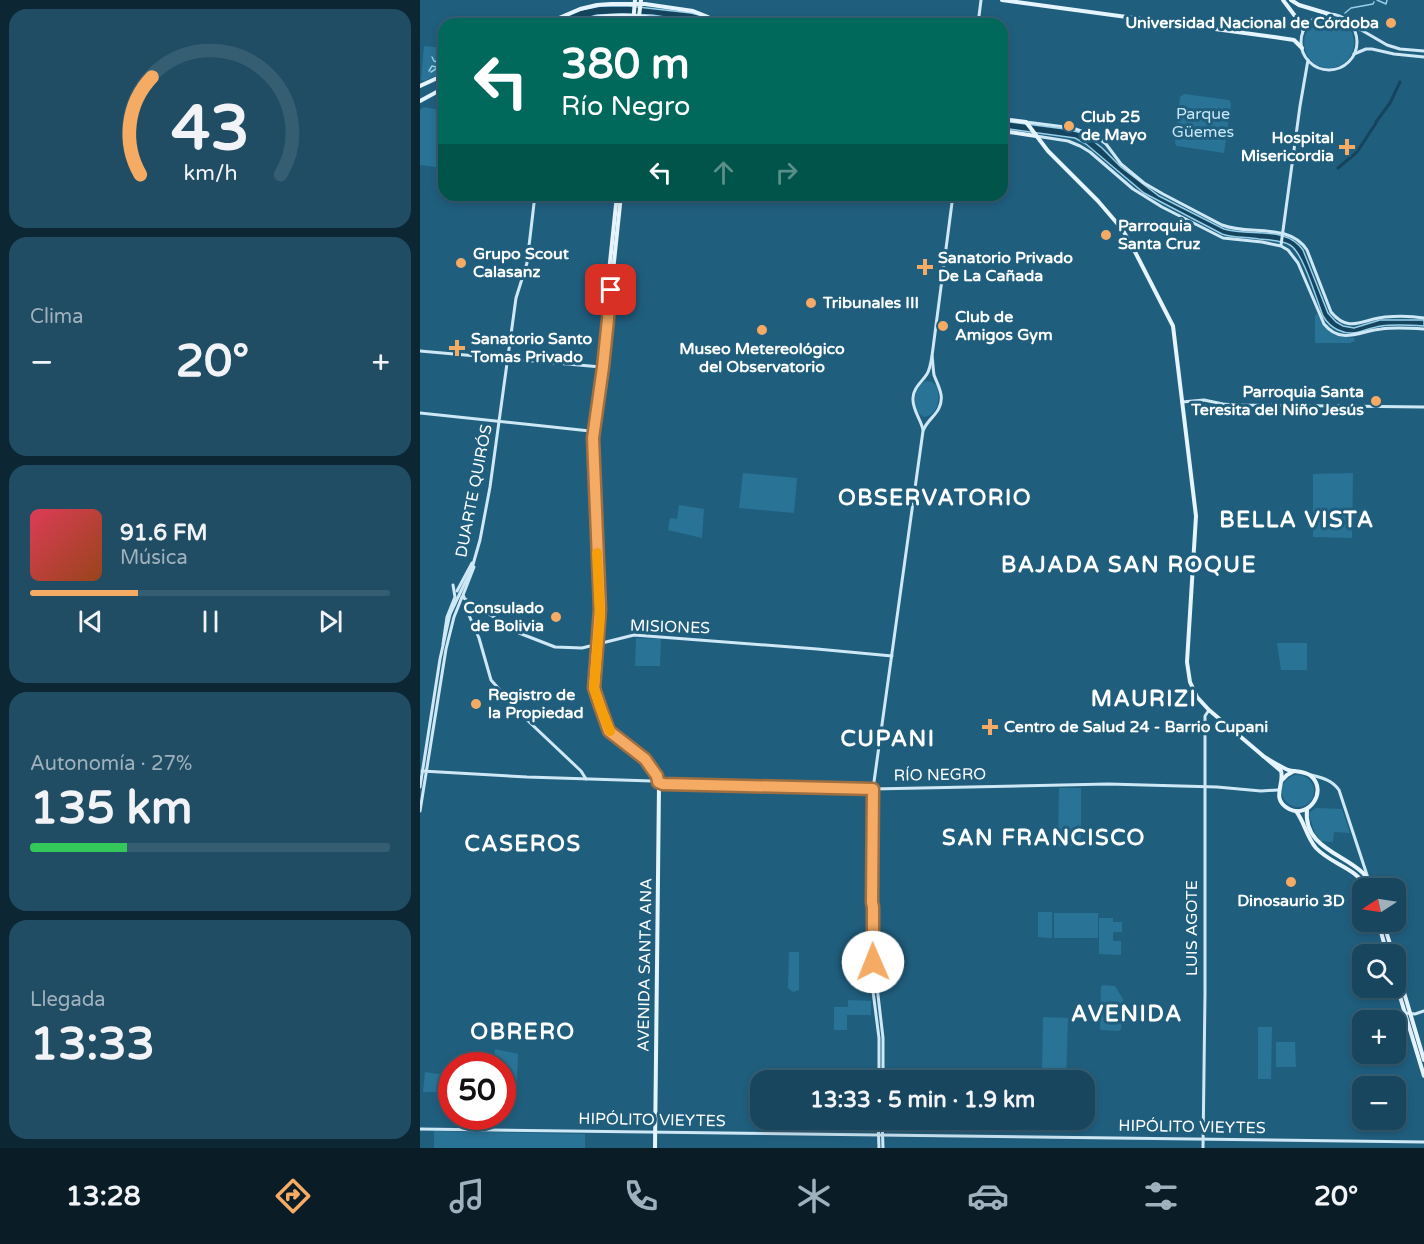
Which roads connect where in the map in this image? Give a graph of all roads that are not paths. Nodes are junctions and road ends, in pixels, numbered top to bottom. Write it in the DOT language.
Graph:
graph roads {
  1 [pos="981,0"];
  2 [pos="1002,0"];
  3 [pos="1282,0"];
  4 [pos="1291,0"];
  5 [pos="638,2"];
  6 [pos="1329,14"];
  7 [pos="637,17"];
  8 [pos="560,18"];
  9 [pos="593,18"];
  10 [pos="645,18"];
  11 [pos="709,18"];
  12 [pos="979,18"];
  13 [pos="1347,21"];
  14 [pos="1304,30"];
  15 [pos="1302,48"];
  16 [pos="1424,51"];
  17 [pos="1354,54"];
  18 [pos="1424,57"];
  19 [pos="1308,60"];
  20 [pos="438,78"];
  21 [pos="420,87"];
  22 [pos="438,91"];
  23 [pos="420,101"];
  24 [pos="1008,120"];
  25 [pos="1026,122"];
  26 [pos="1008,132"];
  27 [pos="1036,136"];
  28 [pos="534,201"];
  29 [pos="618,201"];
  30 [pos="952,201"];
  31 [pos="1282,235"];
  32 [pos="1281,244"];
  33 [pos="1424,318"];
  34 [pos="1424,329"];
  35 [pos="420,351"];
  36 [pos="933,356"];
  37 [pos="507,358"];
  38 [pos="601,367"];
  39 [pos="922,381"];
  40 [pos="936,381"];
  41 [pos="1182,402"];
  42 [pos="1424,407"];
  43 [pos="420,413"];
  44 [pos="918,415"];
  45 [pos="931,417"];
  46 [pos="500,422"];
  47 [pos="595,426"];
  48 [pos="590,431"];
  49 [pos="599,431"];
  50 [pos="923,431"];
  51 [pos="476,556"];
  52 [pos="453,585"];
  53 [pos="462,596"];
  54 [pos="453,602"];
  55 [pos="467,602"];
  56 [pos="457,610"];
  57 [pos="597,644"];
  58 [pos="443,649"];
  59 [pos="892,656"];
  60 [pos="1209,710"];
  61 [pos="1263,756"];
  62 [pos="424,771"];
  63 [pos="1294,771"];
  64 [pos="1307,774"];
  65 [pos="586,779"];
  66 [pos="658,782"];
  67 [pos="1280,783"];
  68 [pos="1204,786"];
  69 [pos="420,787"];
  70 [pos="873,789"];
  71 [pos="1278,790"];
  72 [pos="1307,809"];
  73 [pos="420,811"];
  74 [pos="1296,811"];
  75 [pos="1360,878"];
  76 [pos="1367,878"];
  77 [pos="1368,878"];
  78 [pos="1405,998"];
  79 [pos="1424,1011"];
  80 [pos="1406,1012"];
  81 [pos="1410,1014"];
  82 [pos="1406,1015"];
  83 [pos="1424,1060"];
  84 [pos="881,1070"];
  85 [pos="1424,1076"];
  86 [pos="420,1129"];
  87 [pos="880,1130"];
  88 [pos="656,1132"];
  89 [pos="880,1135"];
  90 [pos="1203,1139"];
  91 [pos="1424,1142"];
  92 [pos="655,1148"];
  93 [pos="881,1148"];
  94 [pos="1203,1148"];
  1 -- 12 [label="main road"];
  2 -- 15 [label="main road"];
  3 -- 14 [label="main road"];
  4 -- 6 [label="main road"];
  5 -- 7 [label="main road"];
  5 -- 8 [label="main road"];
  5 -- 11 [label="main road"];
  6 -- 13 [label="main road"];
  6 -- 14 [label="main road"];
  7 -- 9 [label="main road"];
  7 -- 10 [label="main road"];
  13 -- 16 [label="main road"];
  13 -- 17 [label="main road"];
  14 -- 15 [label="main road"];
  15 -- 19 [label="main road"];
  17 -- 18 [label="main road"];
  17 -- 19 [label="main road"];
  19 -- 31 [label="main road"];
  20 -- 21 [label="main road"];
  22 -- 23 [label="main road"];
  24 -- 25 [label="main road"];
  25 -- 27 [label="main road"];
  25 -- 31 [label="main road"];
  26 -- 27 [label="main road"];
  27 -- 32 [label="main road"];
  27 -- 41 [label="main road"];
  28 -- 37 [label="main road, DUARTE QUIRÓS"];
  29 -- 38 [label="main road"];
  30 -- 36 [label="main road"];
  31 -- 32 [label="main road"];
  31 -- 33 [label="main road"];
  32 -- 34 [label="main road"];
  35 -- 37 [label="main road"];
  36 -- 39 [label="main road"];
  36 -- 40 [label="main road"];
  37 -- 38 [label="main road"];
  37 -- 46 [label="main road, DUARTE QUIRÓS"];
  38 -- 47 [label="main road"];
  38 -- 48 [label="main road"];
  39 -- 40 [label="main road"];
  39 -- 44 [label="main road"];
  40 -- 45 [label="main road"];
  41 -- 42 [label="main road"];
  41 -- 60 [label="main road"];
  43 -- 46 [label="main road"];
  44 -- 45 [label="main road"];
  44 -- 50 [label="main road"];
  45 -- 50 [label="main road"];
  46 -- 48 [label="main road"];
  46 -- 51 [label="main road, DUARTE QUIRÓS"];
  47 -- 49 [label="main road"];
  47 -- 57 [label="main road"];
  48 -- 57 [label="main road"];
  50 -- 59 [label="main road"];
  51 -- 53 [label="main road, DUARTE QUIRÓS"];
  51 -- 53 [label="main road"];
  51 -- 58 [label="main road, DUARTE QUIRÓS, bridge"];
  52 -- 54 [label="main road"];
  53 -- 54 [label="main road"];
  53 -- 55 [label="main road, MISIONES"];
  53 -- 56 [label="main road, DUARTE QUIRÓS"];
  54 -- 58 [label="main road"];
  55 -- 56 [label="main road"];
  55 -- 57 [label="main road, MISIONES"];
  55 -- 65 [label="main road"];
  56 -- 62 [label="main road, DUARTE QUIRÓS"];
  57 -- 59 [label="main road, MISIONES"];
  57 -- 66 [label="main road"];
  58 -- 62 [label="main road, DUARTE QUIRÓS"];
  59 -- 70 [label="main road"];
  60 -- 61 [label="main road"];
  60 -- 68 [label="main road, LUIS AGOTE"];
  61 -- 63 [label="main road"];
  61 -- 67 [label="main road"];
  62 -- 65 [label="main road, RÍO NEGRO"];
  62 -- 69 [label="main road, DUARTE QUIRÓS"];
  62 -- 73 [label="main road, DUARTE QUIRÓS"];
  63 -- 64 [label="main road"];
  63 -- 67 [label="main road"];
  64 -- 72 [label="main road"];
  64 -- 77 [label="main road"];
  65 -- 66 [label="main road, RÍO NEGRO"];
  66 -- 70 [label="main road, RÍO NEGRO"];
  66 -- 88 [label="main road, AVENIDA SANTA ANA"];
  67 -- 71 [label="main road"];
  68 -- 70 [label="main road, RÍO NEGRO"];
  68 -- 71 [label="main road, RÍO NEGRO"];
  68 -- 90 [label="main road, LUIS AGOTE"];
  70 -- 84 [label="main road"];
  71 -- 74 [label="main road"];
  72 -- 74 [label="main road"];
  72 -- 76 [label="main road"];
  74 -- 75 [label="main road"];
  78 -- 81 [label="main road"];
  79 -- 81 [label="main road"];
  80 -- 81 [label="main road"];
  81 -- 83 [label="main road"];
  82 -- 85 [label="main road"];
  86 -- 88 [label="main road, HIPÓLITO VIEYTES"];
  87 -- 89 [label="main road"];
  88 -- 89 [label="main road, HIPÓLITO VIEYTES"];
  88 -- 92 [label="main road, AVENIDA SANTA ANA"];
  89 -- 90 [label="main road, HIPÓLITO VIEYTES"];
  89 -- 93 [label="main road"];
  90 -- 91 [label="main road, HIPÓLITO VIEYTES"];
  90 -- 94 [label="main road, LUIS AGOTE"];
}
